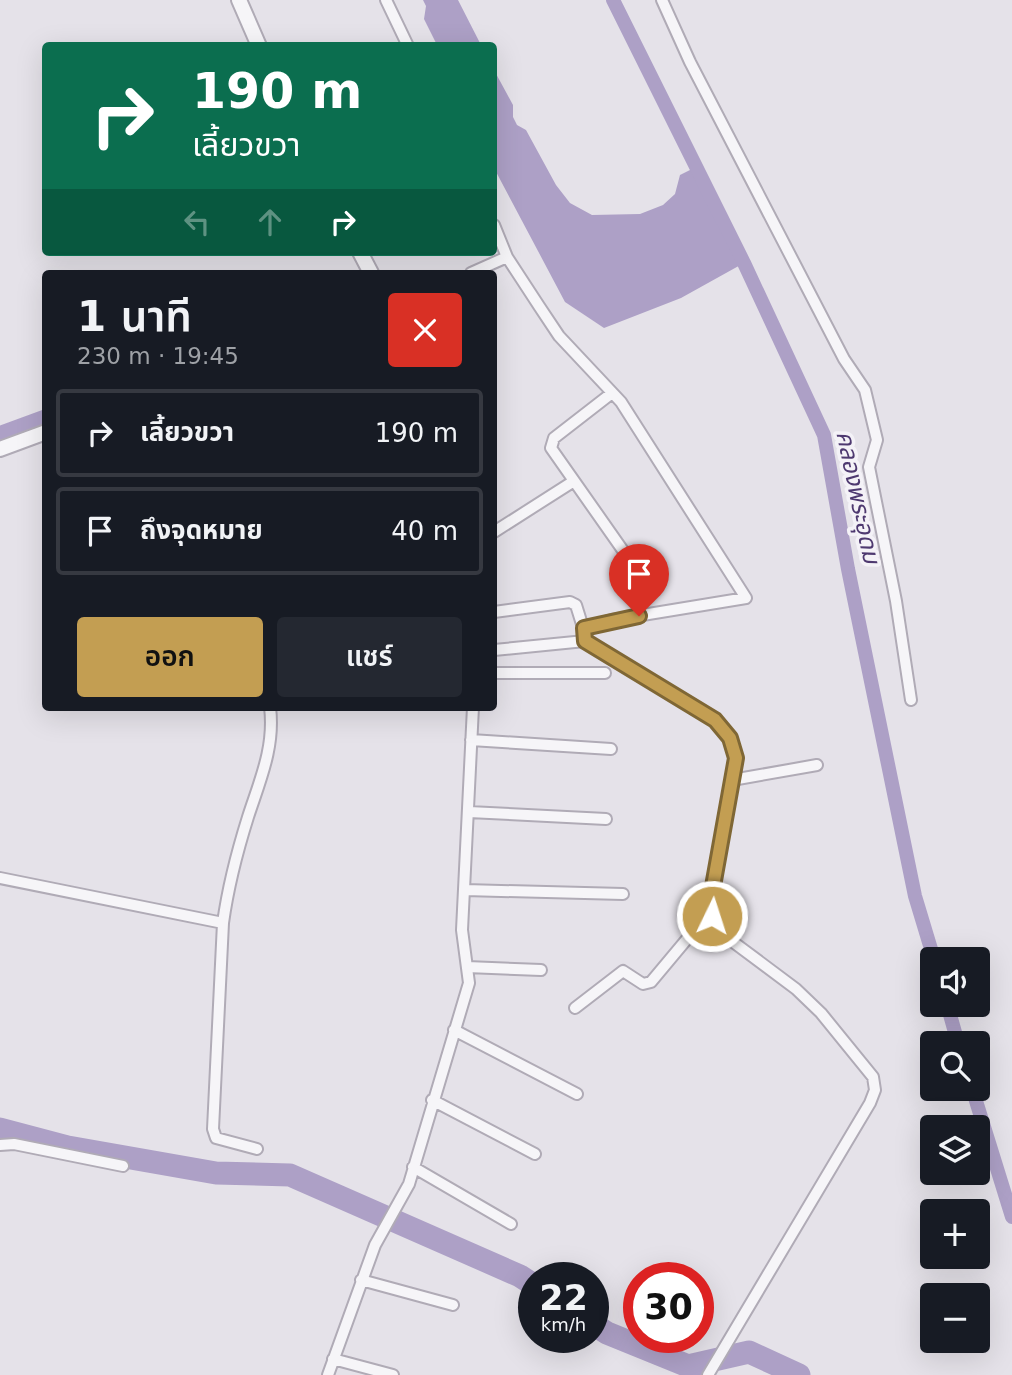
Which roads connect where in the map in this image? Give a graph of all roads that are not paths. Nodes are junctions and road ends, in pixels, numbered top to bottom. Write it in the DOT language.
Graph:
graph roads {
  1 [pos="239,0"];
  2 [pos="386,0"];
  3 [pos="662,0"];
  4 [pos="257,42"];
  5 [pos="406,42"];
  6 [pos="497,232"];
  7 [pos="508,257"];
  8 [pos="478,270"];
  9 [pos="612,393"];
  10 [pos="42,433"];
  11 [pos="0,449"];
  12 [pos="574,481"];
  13 [pos="497,530"];
  14 [pos="624,552"];
  15 [pos="497,611"];
  16 [pos="584,628"];
  17 [pos="585,641"];
  18 [pos="497,650"];
  19 [pos="497,673"];
  20 [pos="605,673"];
  21 [pos="911,700"];
  22 [pos="270,711"];
  23 [pos="473,711"];
  24 [pos="471,740"];
  25 [pos="611,749"];
  26 [pos="817,765"];
  27 [pos="732,780"];
  28 [pos="468,812"];
  29 [pos="606,819"];
  30 [pos="0,878"];
  31 [pos="465,890"];
  32 [pos="623,894"];
  33 [pos="712,916"];
  34 [pos="223,923"];
  35 [pos="467,967"];
  36 [pos="541,970"];
  37 [pos="575,1008"];
  38 [pos="454,1030"];
  39 [pos="577,1094"];
  40 [pos="432,1100"];
  41 [pos="0,1145"];
  42 [pos="257,1149"];
  43 [pos="535,1154"];
  44 [pos="123,1166"];
  45 [pos="414,1167"];
  46 [pos="511,1224"];
  47 [pos="361,1280"];
  48 [pos="453,1305"];
  49 [pos="333,1359"];
  50 [pos="328,1375"];
  51 [pos="393,1375"];
  52 [pos="708,1375"];
  1 -- 4 [label="street"];
  2 -- 5 [label="street"];
  3 -- 21 [label="street"];
  6 -- 7 [label="street"];
  7 -- 8 [label="street"];
  7 -- 9 [label="street"];
  9 -- 12 [label="street"];
  9 -- 16 [label="street"];
  10 -- 11 [label="street"];
  12 -- 13 [label="street"];
  12 -- 14 [label="street"];
  15 -- 16 [label="street"];
  16 -- 17 [label="street"];
  17 -- 18 [label="street"];
  17 -- 27 [label="street"];
  19 -- 20 [label="street"];
  22 -- 34 [label="street"];
  23 -- 24 [label="street"];
  24 -- 25 [label="street"];
  24 -- 28 [label="street"];
  26 -- 27 [label="street"];
  27 -- 33 [label="street"];
  28 -- 29 [label="street"];
  28 -- 31 [label="street"];
  30 -- 34 [label="street"];
  31 -- 32 [label="street"];
  31 -- 35 [label="street"];
  33 -- 37 [label="street"];
  33 -- 52 [label="street"];
  34 -- 42 [label="street"];
  35 -- 36 [label="street"];
  35 -- 38 [label="street"];
  38 -- 39 [label="street"];
  38 -- 40 [label="street"];
  40 -- 43 [label="street"];
  40 -- 45 [label="street"];
  41 -- 44 [label="street"];
  45 -- 46 [label="street"];
  45 -- 47 [label="street"];
  47 -- 48 [label="street"];
  47 -- 49 [label="street"];
  49 -- 50 [label="street"];
  49 -- 51 [label="street"];
}
